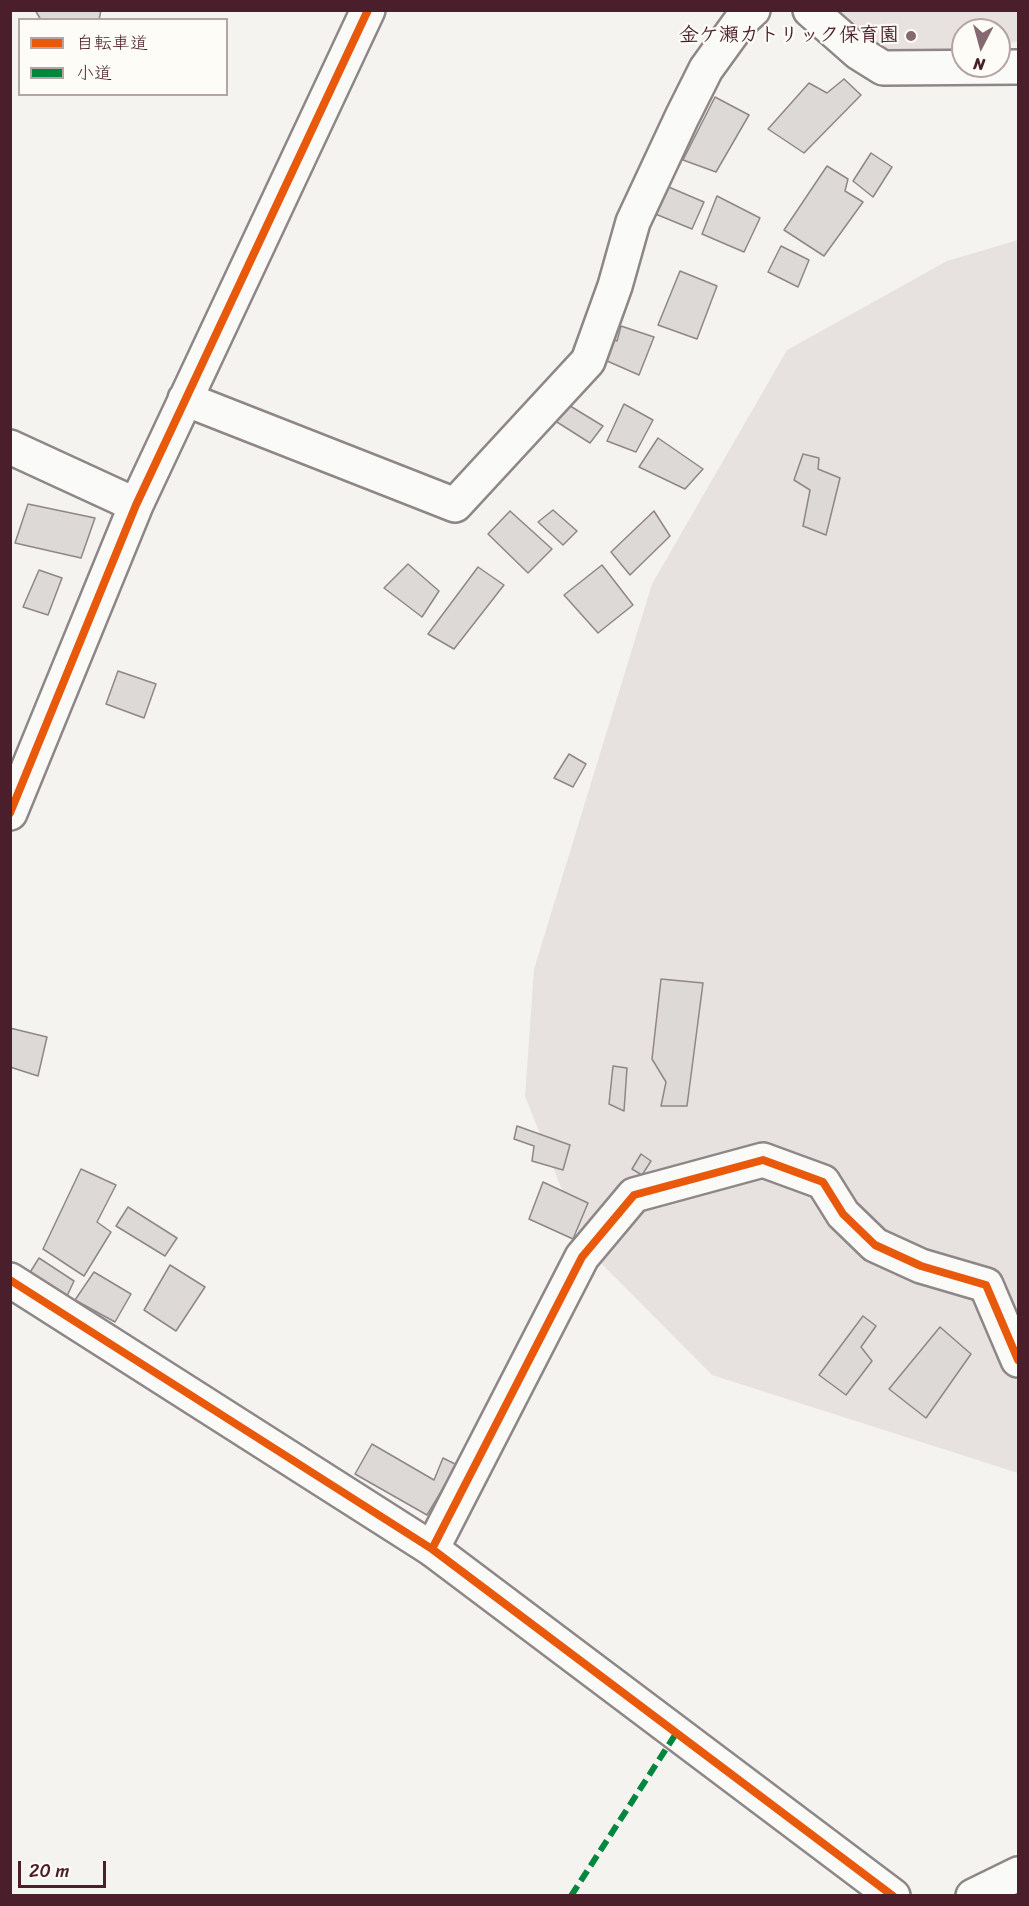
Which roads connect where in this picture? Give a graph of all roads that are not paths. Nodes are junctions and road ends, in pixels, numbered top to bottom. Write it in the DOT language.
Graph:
graph roads {
  1 [pos="368,10"];
  2 [pos="753,10"];
  3 [pos="810,10"];
  4 [pos="1018,67"];
  5 [pos="185,399"];
  6 [pos="10,447"];
  7 [pos="136,505"];
  8 [pos="10,813"];
  9 [pos="10,1280"];
  10 [pos="1018,1360"];
  11 [pos="432,1549"];
  12 [pos="1018,1874"];
  13 [pos="892,1896"];
  14 [pos="973,1896"];
  1 -- 5 [label="street"];
  2 -- 5 [label="street"];
  3 -- 4 [label="street"];
  5 -- 7 [label="street"];
  6 -- 7 [label="street"];
  7 -- 8 [label="street"];
  9 -- 11 [label="street"];
  10 -- 11 [label="street"];
  11 -- 13 [label="street"];
  12 -- 14 [label="street"];
}
